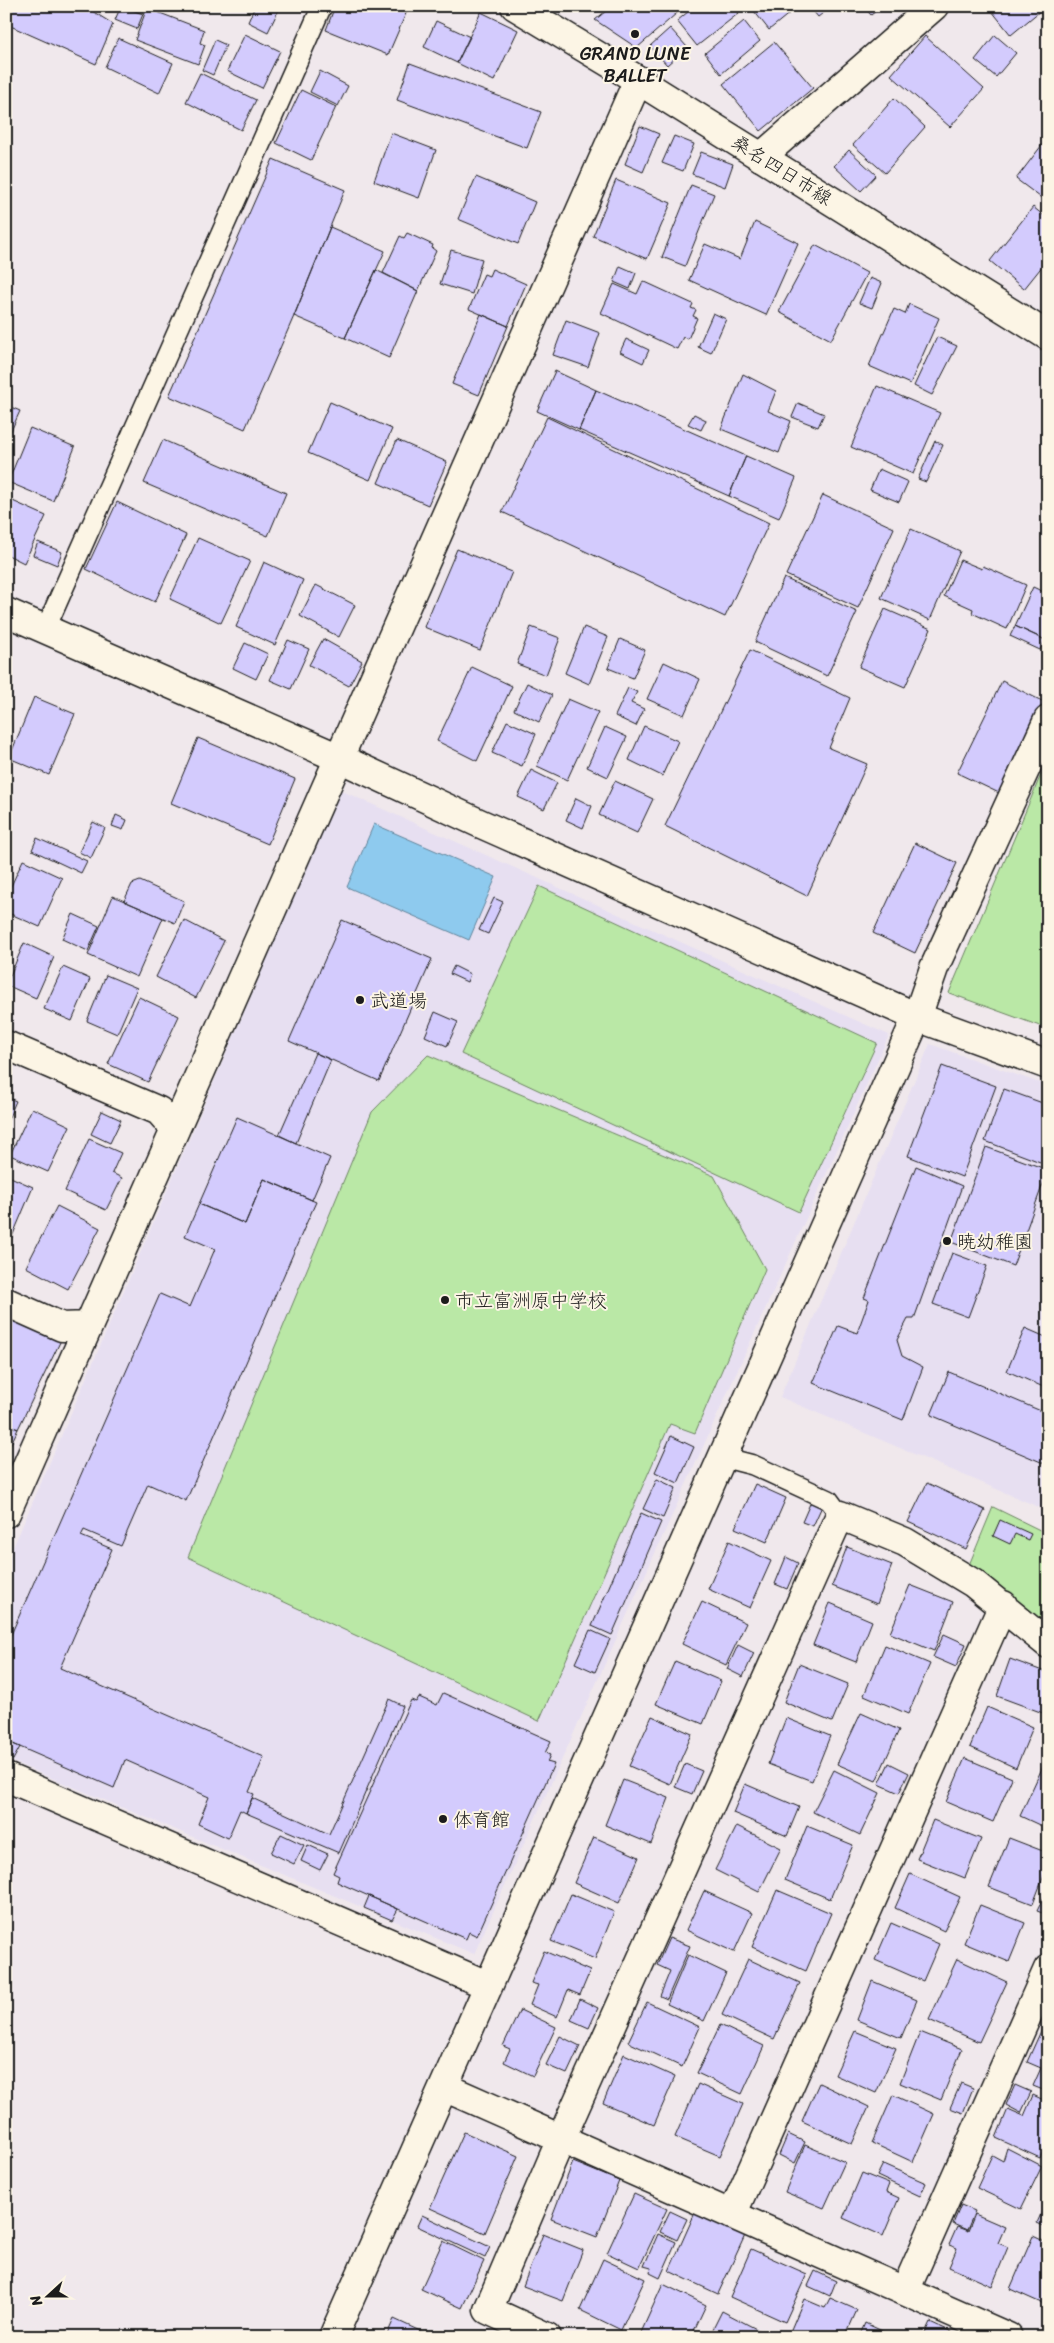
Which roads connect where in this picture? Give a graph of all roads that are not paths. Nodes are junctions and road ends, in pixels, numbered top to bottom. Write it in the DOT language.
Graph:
graph roads {
  1 [pos="322,6"];
  2 [pos="515,6"];
  3 [pos="934,6"];
  4 [pos="638,80"];
  5 [pos="761,156"];
  6 [pos="1048,336"];
  7 [pos="6,612"];
  8 [pos="45,630"];
  9 [pos="1048,720"];
  10 [pos="339,758"];
  11 [pos="917,1017"];
  12 [pos="6,1045"];
  13 [pos="1048,1065"];
  14 [pos="174,1128"];
  15 [pos="6,1302"];
  16 [pos="88,1326"];
  17 [pos="722,1457"];
  18 [pos="6,1513"];
  19 [pos="840,1515"];
  20 [pos="1003,1605"];
  21 [pos="1048,1644"];
  22 [pos="6,1777"];
  23 [pos="1048,1969"];
  24 [pos="488,1985"];
  25 [pos="444,2087"];
  26 [pos="561,2139"];
  27 [pos="732,2214"];
  28 [pos="905,2291"];
  29 [pos="333,2337"];
  30 [pos="547,2337"];
  31 [pos="1008,2337"];
  1 -- 8 [label="lane"];
  2 -- 4 [label="street, 桑名四日市線"];
  3 -- 5 [label="street"];
  4 -- 5 [label="street, 桑名四日市線"];
  4 -- 10 [label="street"];
  5 -- 6 [label="street, 桑名四日市線"];
  7 -- 8 [label="street"];
  8 -- 10 [label="street"];
  9 -- 11 [label="street"];
  10 -- 11 [label="street"];
  10 -- 14 [label="street"];
  11 -- 13 [label="street"];
  11 -- 17 [label="street"];
  12 -- 14 [label="street"];
  14 -- 16 [label="street"];
  15 -- 16 [label="street"];
  16 -- 18 [label="street"];
  17 -- 19 [label="lane"];
  17 -- 24 [label="street"];
  19 -- 20 [label="street"];
  19 -- 26 [label="street"];
  20 -- 21 [label="street"];
  20 -- 27 [label="street"];
  22 -- 24 [label="street"];
  23 -- 28 [label="street"];
  24 -- 25 [label="street"];
  25 -- 26 [label="street"];
  25 -- 29 [label="street"];
  26 -- 27 [label="street"];
  26 -- 30 [label="street"];
  27 -- 28 [label="street"];
  28 -- 31 [label="street"];
}
